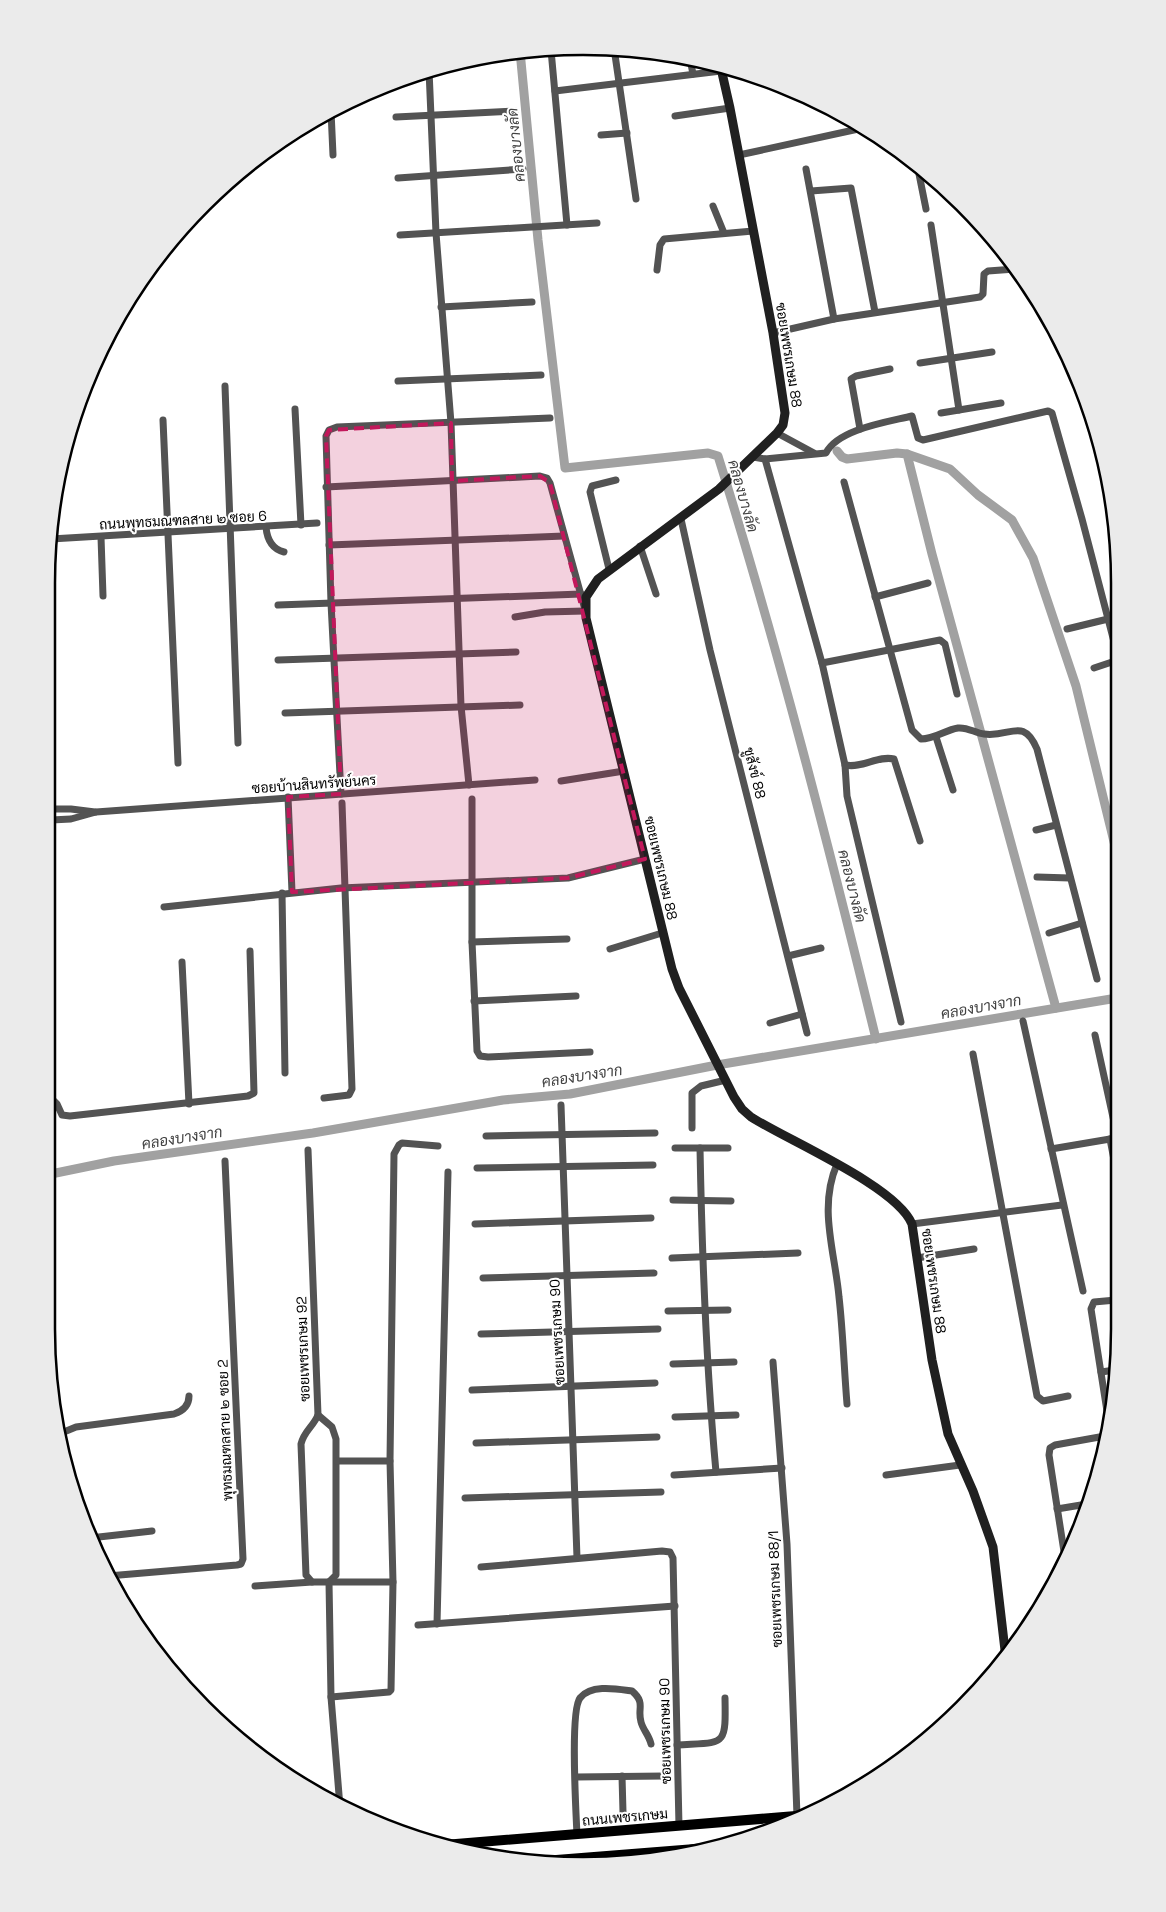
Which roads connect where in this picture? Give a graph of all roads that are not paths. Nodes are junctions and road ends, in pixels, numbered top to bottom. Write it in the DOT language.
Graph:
graph roads {
  1 [pos="552,56"];
  2 [pos="615,56"];
  3 [pos="691,66"];
  4 [pos="709,70"];
  5 [pos="721,73"];
  6 [pos="692,74"];
  7 [pos="429,78"];
  8 [pos="620,84"];
  9 [pos="555,91"];
  10 [pos="730,108"];
  11 [pos="515,111"];
  12 [pos="431,116"];
  13 [pos="675,116"];
  14 [pos="396,117"];
  15 [pos="332,119"];
  16 [pos="854,130"];
  17 [pos="627,133"];
  18 [pos="601,135"];
  19 [pos="334,155"];
  20 [pos="739,155"];
  21 [pos="523,169"];
  22 [pos="806,169"];
  23 [pos="434,176"];
  24 [pos="920,177"];
  25 [pos="398,178"];
  26 [pos="811,191"];
  27 [pos="636,199"];
  28 [pos="714,206"];
  29 [pos="926,209"];
  30 [pos="598,224"];
  31 [pos="567,225"];
  32 [pos="931,225"];
  33 [pos="753,230"];
  34 [pos="436,233"];
  35 [pos="724,233"];
  36 [pos="400,235"];
  37 [pos="1007,269"];
  38 [pos="657,270"];
  39 [pos="532,302"];
  40 [pos="942,302"];
  41 [pos="441,307"];
  42 [pos="875,312"];
  43 [pos="834,319"];
  44 [pos="772,333"];
  45 [pos="992,352"];
  46 [pos="951,358"];
  47 [pos="920,364"];
  48 [pos="890,369"];
  49 [pos="541,375"];
  50 [pos="448,379"];
  51 [pos="398,381"];
  52 [pos="225,386"];
  53 [pos="1001,403"];
  54 [pos="295,409"];
  55 [pos="959,410"];
  56 [pos="942,413"];
  57 [pos="550,418"];
  58 [pos="163,420"];
  59 [pos="451,423"];
  60 [pos="860,429"];
  61 [pos="777,433"];
  62 [pos="814,454"];
  63 [pos="753,458"];
  64 [pos="765,459"];
  65 [pos="616,480"];
  66 [pos="452,482"];
  67 [pos="844,482"];
  68 [pos="326,486"];
  69 [pos="681,519"];
  70 [pos="317,523"];
  71 [pos="300,525"];
  72 [pos="266,528"];
  73 [pos="231,529"];
  74 [pos="167,533"];
  75 [pos="564,536"];
  76 [pos="101,537"];
  77 [pos="57,539"];
  78 [pos="455,539"];
  79 [pos="328,545"];
  80 [pos="640,546"];
  81 [pos="284,552"];
  82 [pos="610,569"];
  83 [pos="928,583"];
  84 [pos="581,594"];
  85 [pos="656,594"];
  86 [pos="103,596"];
  87 [pos="875,597"];
  88 [pos="457,598"];
  89 [pos="331,603"];
  90 [pos="278,604"];
  91 [pos="585,609"];
  92 [pos="515,617"];
  93 [pos="1108,619"];
  94 [pos="1067,629"];
  95 [pos="1111,631"];
  96 [pos="889,649"];
  97 [pos="516,652"];
  98 [pos="459,653"];
  99 [pos="333,657"];
  100 [pos="278,660"];
  101 [pos="1111,662"];
  102 [pos="822,663"];
  103 [pos="1094,668"];
  104 [pos="957,694"];
  105 [pos="520,705"];
  106 [pos="461,706"];
  107 [pos="336,711"];
  108 [pos="285,713"];
  109 [pos="936,737"];
  110 [pos="238,743"];
  111 [pos="178,763"];
  112 [pos="845,766"];
  113 [pos="624,770"];
  114 [pos="535,780"];
  115 [pos="562,781"];
  116 [pos="469,785"];
  117 [pos="954,790"];
  118 [pos="341,794"];
  119 [pos="288,798"];
  120 [pos="472,799"];
  121 [pos="342,803"];
  122 [pos="55,810"];
  123 [pos="96,812"];
  124 [pos="55,820"];
  125 [pos="1056,825"];
  126 [pos="1036,830"];
  127 [pos="920,841"];
  128 [pos="645,859"];
  129 [pos="1037,877"];
  130 [pos="1070,878"];
  131 [pos="472,883"];
  132 [pos="346,888"];
  133 [pos="292,892"];
  134 [pos="282,894"];
  135 [pos="164,907"];
  136 [pos="1082,923"];
  137 [pos="662,933"];
  138 [pos="1050,933"];
  139 [pos="567,939"];
  140 [pos="472,942"];
  141 [pos="821,948"];
  142 [pos="610,949"];
  143 [pos="250,952"];
  144 [pos="788,956"];
  145 [pos="182,962"];
  146 [pos="1097,979"];
  147 [pos="576,996"];
  148 [pos="474,1001"];
  149 [pos="802,1014"];
  150 [pos="901,1022"];
  151 [pos="1023,1022"];
  152 [pos="770,1023"];
  153 [pos="807,1034"];
  154 [pos="1095,1035"];
  155 [pos="590,1052"];
  156 [pos="973,1054"];
  157 [pos="285,1073"];
  158 [pos="724,1076"];
  159 [pos="324,1098"];
  160 [pos="55,1102"];
  161 [pos="189,1104"];
  162 [pos="561,1105"];
  163 [pos="1111,1108"];
  164 [pos="692,1128"];
  165 [pos="655,1133"];
  166 [pos="562,1134"];
  167 [pos="486,1136"];
  168 [pos="1111,1138"];
  169 [pos="438,1146"];
  170 [pos="675,1148"];
  171 [pos="700,1148"];
  172 [pos="728,1148"];
  173 [pos="1051,1149"];
  174 [pos="308,1150"];
  175 [pos="225,1161"];
  176 [pos="837,1164"];
  177 [pos="653,1165"];
  178 [pos="563,1167"];
  179 [pos="477,1168"];
  180 [pos="448,1172"];
  181 [pos="673,1200"];
  182 [pos="701,1201"];
  183 [pos="731,1201"];
  184 [pos="1062,1205"];
  185 [pos="1002,1213"];
  186 [pos="651,1218"];
  187 [pos="564,1220"];
  188 [pos="475,1224"];
  189 [pos="912,1224"];
  190 [pos="974,1249"];
  191 [pos="798,1253"];
  192 [pos="703,1256"];
  193 [pos="672,1258"];
  194 [pos="917,1258"];
  195 [pos="654,1273"];
  196 [pos="566,1276"];
  197 [pos="484,1278"];
  198 [pos="1083,1291"];
  199 [pos="1111,1300"];
  200 [pos="706,1310"];
  201 [pos="728,1310"];
  202 [pos="668,1312"];
  203 [pos="658,1329"];
  204 [pos="570,1332"];
  205 [pos="481,1334"];
  206 [pos="734,1362"];
  207 [pos="773,1362"];
  208 [pos="673,1364"];
  209 [pos="709,1364"];
  210 [pos="1109,1371"];
  211 [pos="1101,1372"];
  212 [pos="655,1384"];
  213 [pos="572,1386"];
  214 [pos="472,1390"];
  215 [pos="189,1396"];
  216 [pos="1068,1396"];
  217 [pos="1105,1403"];
  218 [pos="847,1404"];
  219 [pos="318,1415"];
  220 [pos="736,1415"];
  221 [pos="711,1416"];
  222 [pos="675,1417"];
  223 [pos="65,1432"];
  224 [pos="657,1437"];
  225 [pos="1100,1437"];
  226 [pos="573,1440"];
  227 [pos="476,1443"];
  228 [pos="337,1461"];
  229 [pos="390,1461"];
  230 [pos="960,1465"];
  231 [pos="782,1468"];
  232 [pos="716,1472"];
  233 [pos="674,1475"];
  234 [pos="886,1475"];
  235 [pos="661,1492"];
  236 [pos="574,1496"];
  237 [pos="465,1498"];
  238 [pos="1081,1505"];
  239 [pos="1057,1509"];
  240 [pos="152,1531"];
  241 [pos="98,1537"];
  242 [pos="1063,1548"];
  243 [pos="577,1558"];
  244 [pos="481,1567"];
  245 [pos="116,1575"];
  246 [pos="312,1582"];
  247 [pos="329,1582"];
  248 [pos="393,1582"];
  249 [pos="255,1586"];
  250 [pos="675,1606"];
  251 [pos="437,1624"];
  252 [pos="418,1625"];
  253 [pos="1005,1646"];
  254 [pos="331,1697"];
  255 [pos="725,1698"];
  256 [pos="651,1744"];
  257 [pos="677,1745"];
  258 [pos="622,1776"];
  259 [pos="664,1776"];
  260 [pos="576,1777"];
  261 [pos="339,1797"];
  262 [pos="623,1812"];
  263 [pos="797,1812"];
  264 [pos="785,1817"];
  265 [pos="679,1826"];
  266 [pos="577,1835"];
  267 [pos="465,1843"];
  1 -- 9 [label="street"];
  2 -- 8 [label="street"];
  3 -- 6 [label="street"];
  4 -- 6 [label="street"];
  5 -- 10 [label="street, ซอยเพชรเกษม 88"];
  6 -- 8 [label="street"];
  7 -- 12 [label="street"];
  8 -- 9 [label="street"];
  8 -- 17 [label="street"];
  9 -- 31 [label="street"];
  10 -- 13 [label="street"];
  10 -- 20 [label="street, ซอยเพชรเกษม 88"];
  11 -- 12 [label="street"];
  12 -- 14 [label="street"];
  12 -- 23 [label="street"];
  15 -- 19 [label="street"];
  16 -- 20 [label="street"];
  17 -- 18 [label="street"];
  17 -- 27 [label="street"];
  20 -- 33 [label="street, ซอยเพชรเกษม 88"];
  21 -- 23 [label="street"];
  22 -- 26 [label="street"];
  23 -- 25 [label="street"];
  23 -- 34 [label="street"];
  24 -- 29 [label="street"];
  26 -- 42 [label="street"];
  26 -- 43 [label="street"];
  28 -- 35 [label="street"];
  30 -- 31 [label="street"];
  31 -- 34 [label="street"];
  32 -- 40 [label="street"];
  33 -- 35 [label="street"];
  33 -- 44 [label="street, ซอยเพชรเกษม 88"];
  34 -- 36 [label="street"];
  34 -- 41 [label="street"];
  35 -- 38 [label="street"];
  37 -- 40 [label="street"];
  39 -- 41 [label="street"];
  40 -- 42 [label="street"];
  40 -- 46 [label="street"];
  41 -- 50 [label="street"];
  42 -- 43 [label="street"];
  43 -- 44 [label="street"];
  44 -- 61 [label="street, ซอยเพชรเกษม 88"];
  45 -- 46 [label="street"];
  46 -- 47 [label="street"];
  46 -- 55 [label="street"];
  48 -- 60 [label="street"];
  49 -- 50 [label="street"];
  50 -- 51 [label="street"];
  50 -- 59 [label="street"];
  52 -- 73 [label="street"];
  53 -- 55 [label="street"];
  54 -- 71 [label="street"];
  55 -- 56 [label="street"];
  57 -- 59 [label="street"];
  58 -- 74 [label="street"];
  59 -- 66 [label="street"];
  59 -- 68 [label="street"];
  60 -- 62 [label="street"];
  60 -- 93 [label="street"];
  61 -- 62 [label="street"];
  61 -- 63 [label="street, ซอยเพชรเกษม 88"];
  62 -- 64 [label="street"];
  63 -- 64 [label="street"];
  63 -- 69 [label="street, ซอยเพชรเกษม 88"];
  64 -- 102 [label="street"];
  65 -- 82 [label="street"];
  66 -- 68 [label="street"];
  66 -- 75 [label="street"];
  66 -- 78 [label="street"];
  67 -- 87 [label="street"];
  68 -- 79 [label="street"];
  69 -- 80 [label="street, ซอยเพชรเกษม 88"];
  69 -- 144 [label="street, ชูสังข์ 88"];
  70 -- 71 [label="street, ถนนพุทธมณฑลสาย ๒ ซอย 6"];
  71 -- 72 [label="street, ถนนพุทธมณฑลสาย ๒ ซอย 6"];
  72 -- 73 [label="street, ถนนพุทธมณฑลสาย ๒ ซอย 6"];
  72 -- 81 [label="street"];
  73 -- 74 [label="street, ถนนพุทธมณฑลสาย ๒ ซอย 6"];
  73 -- 110 [label="street"];
  74 -- 76 [label="street, ถนนพุทธมณฑลสาย ๒ ซอย 6"];
  74 -- 111 [label="street"];
  75 -- 78 [label="street"];
  75 -- 84 [label="street"];
  76 -- 77 [label="street, ถนนพุทธมณฑลสาย ๒ ซอย 6"];
  76 -- 86 [label="street"];
  78 -- 79 [label="street"];
  78 -- 88 [label="street"];
  79 -- 89 [label="street"];
  80 -- 82 [label="street, ซอยเพชรเกษม 88"];
  80 -- 85 [label="street"];
  82 -- 91 [label="street, ซอยเพชรเกษม 88"];
  83 -- 87 [label="street"];
  84 -- 88 [label="street"];
  84 -- 91 [label="street"];
  87 -- 96 [label="street"];
  88 -- 89 [label="street"];
  88 -- 98 [label="street"];
  89 -- 90 [label="street"];
  89 -- 99 [label="street"];
  91 -- 92 [label="street"];
  91 -- 113 [label="street, ซอยเพชรเกษม 88"];
  93 -- 94 [label="street"];
  93 -- 95 [label="street"];
  96 -- 102 [label="street"];
  96 -- 104 [label="street"];
  96 -- 109 [label="street"];
  97 -- 98 [label="street"];
  98 -- 99 [label="street"];
  98 -- 106 [label="street"];
  99 -- 100 [label="street"];
  99 -- 107 [label="street"];
  101 -- 103 [label="street"];
  102 -- 112 [label="street"];
  105 -- 106 [label="street"];
  106 -- 107 [label="street"];
  106 -- 116 [label="street"];
  107 -- 108 [label="street"];
  107 -- 118 [label="street"];
  109 -- 117 [label="street"];
  109 -- 125 [label="street"];
  112 -- 127 [label="street"];
  112 -- 150 [label="street"];
  113 -- 115 [label="street"];
  113 -- 128 [label="street, ซอยเพชรเกษม 88"];
  114 -- 116 [label="street, ซอยบ้านสินทรัพย์นคร"];
  116 -- 118 [label="street, ซอยบ้านสินทรัพย์นคร"];
  118 -- 119 [label="street, ซอยบ้านสินทรัพย์นคร"];
  119 -- 123 [label="street, ซอยบ้านสินทรัพย์นคร"];
  119 -- 133 [label="street"];
  120 -- 131 [label="street"];
  121 -- 132 [label="street"];
  122 -- 123 [label="street"];
  123 -- 124 [label="street"];
  125 -- 126 [label="street"];
  125 -- 130 [label="street"];
  128 -- 131 [label="street"];
  128 -- 137 [label="street, ซอยเพชรเกษม 88"];
  129 -- 130 [label="street"];
  130 -- 136 [label="street"];
  131 -- 132 [label="street"];
  131 -- 140 [label="street"];
  132 -- 133 [label="street"];
  132 -- 159 [label="street"];
  133 -- 134 [label="street"];
  134 -- 135 [label="street"];
  134 -- 157 [label="street"];
  136 -- 138 [label="street"];
  136 -- 146 [label="street"];
  137 -- 142 [label="street"];
  137 -- 158 [label="street, ซอยเพชรเกษม 88"];
  139 -- 140 [label="street"];
  140 -- 148 [label="street"];
  141 -- 144 [label="street"];
  143 -- 161 [label="street"];
  144 -- 149 [label="street, ชูสังข์ 88"];
  145 -- 161 [label="street"];
  147 -- 148 [label="street"];
  148 -- 155 [label="street"];
  149 -- 152 [label="street"];
  149 -- 153 [label="street, ชูสังข์ 88"];
  151 -- 173 [label="street"];
  154 -- 163 [label="street"];
  156 -- 185 [label="street"];
  158 -- 164 [label="street"];
  158 -- 176 [label="street, ซอยเพชรเกษม 88"];
  160 -- 161 [label="street"];
  162 -- 166 [label="street, ซอยเพชรเกษม 90"];
  165 -- 166 [label="street"];
  166 -- 167 [label="street"];
  166 -- 178 [label="street, ซอยเพชรเกษม 90"];
  168 -- 173 [label="street"];
  169 -- 229 [label="street"];
  170 -- 171 [label="street"];
  171 -- 172 [label="street"];
  171 -- 182 [label="street"];
  173 -- 184 [label="street"];
  174 -- 219 [label="street, ซอยเพชรเกษม 92"];
  175 -- 245 [label="street, พุทธมณฑลสาย ๒ ซอย 2"];
  176 -- 189 [label="street, ซอยเพชรเกษม 88"];
  176 -- 218 [label="street"];
  177 -- 178 [label="street"];
  178 -- 179 [label="street"];
  178 -- 187 [label="street, ซอยเพชรเกษม 90"];
  180 -- 251 [label="street"];
  181 -- 182 [label="street"];
  182 -- 183 [label="street"];
  182 -- 192 [label="street"];
  184 -- 185 [label="street"];
  184 -- 198 [label="street"];
  185 -- 189 [label="street"];
  185 -- 216 [label="street"];
  186 -- 187 [label="street"];
  187 -- 188 [label="street"];
  187 -- 196 [label="street, ซอยเพชรเกษม 90"];
  189 -- 194 [label="street, ซอยเพชรเกษม 88"];
  190 -- 194 [label="street"];
  191 -- 192 [label="street"];
  192 -- 193 [label="street"];
  192 -- 200 [label="street"];
  194 -- 230 [label="street, ซอยเพชรเกษม 88"];
  195 -- 196 [label="street"];
  196 -- 197 [label="street"];
  196 -- 204 [label="street, ซอยเพชรเกษม 90"];
  199 -- 211 [label="street"];
  200 -- 201 [label="street"];
  200 -- 202 [label="street"];
  200 -- 209 [label="street"];
  203 -- 204 [label="street"];
  204 -- 205 [label="street"];
  204 -- 213 [label="street, ซอยเพชรเกษม 90"];
  206 -- 209 [label="street"];
  207 -- 231 [label="street, ซอยเพชรเกษม 88/1"];
  208 -- 209 [label="street"];
  209 -- 221 [label="street"];
  210 -- 211 [label="street"];
  211 -- 217 [label="street"];
  212 -- 213 [label="street"];
  213 -- 214 [label="street"];
  213 -- 226 [label="street, ซอยเพชรเกษม 90"];
  215 -- 223 [label="street"];
  219 -- 228 [label="street"];
  219 -- 246 [label="street, ซอยเพชรเกษม 92"];
  220 -- 221 [label="street"];
  221 -- 222 [label="street"];
  221 -- 232 [label="street"];
  224 -- 226 [label="street"];
  225 -- 239 [label="street"];
  226 -- 227 [label="street"];
  226 -- 236 [label="street, ซอยเพชรเกษม 90"];
  228 -- 229 [label="street"];
  228 -- 247 [label="street"];
  229 -- 248 [label="street"];
  230 -- 234 [label="street"];
  230 -- 253 [label="street, ซอยเพชรเกษม 88"];
  231 -- 232 [label="street"];
  231 -- 263 [label="street, ซอยเพชรเกษม 88/1"];
  232 -- 233 [label="street"];
  235 -- 236 [label="street"];
  236 -- 237 [label="street"];
  236 -- 243 [label="street, ซอยเพชรเกษม 90"];
  238 -- 239 [label="street"];
  239 -- 242 [label="street"];
  240 -- 241 [label="street"];
  243 -- 244 [label="street, ซอยเพชรเกษม 90"];
  243 -- 250 [label="street, ซอยเพชรเกษม 90"];
  246 -- 247 [label="street"];
  246 -- 249 [label="street"];
  247 -- 248 [label="street"];
  247 -- 254 [label="street"];
  248 -- 254 [label="street"];
  250 -- 251 [label="street"];
  250 -- 257 [label="street, ซอยเพชรเกษม 90"];
  251 -- 252 [label="street"];
  254 -- 261 [label="street"];
  255 -- 257 [label="street"];
  256 -- 260 [label="street"];
  257 -- 265 [label="street, ซอยเพชรเกษม 90"];
  258 -- 259 [label="street"];
  258 -- 260 [label="street"];
  258 -- 262 [label="street"];
  260 -- 266 [label="street"];
  264 -- 265 [label="main road, ถนนเพชรเกษม"];
  265 -- 266 [label="main road, ถนนเพชรเกษม"];
  266 -- 267 [label="main road, ถนนเพชรเกษม"];
}
